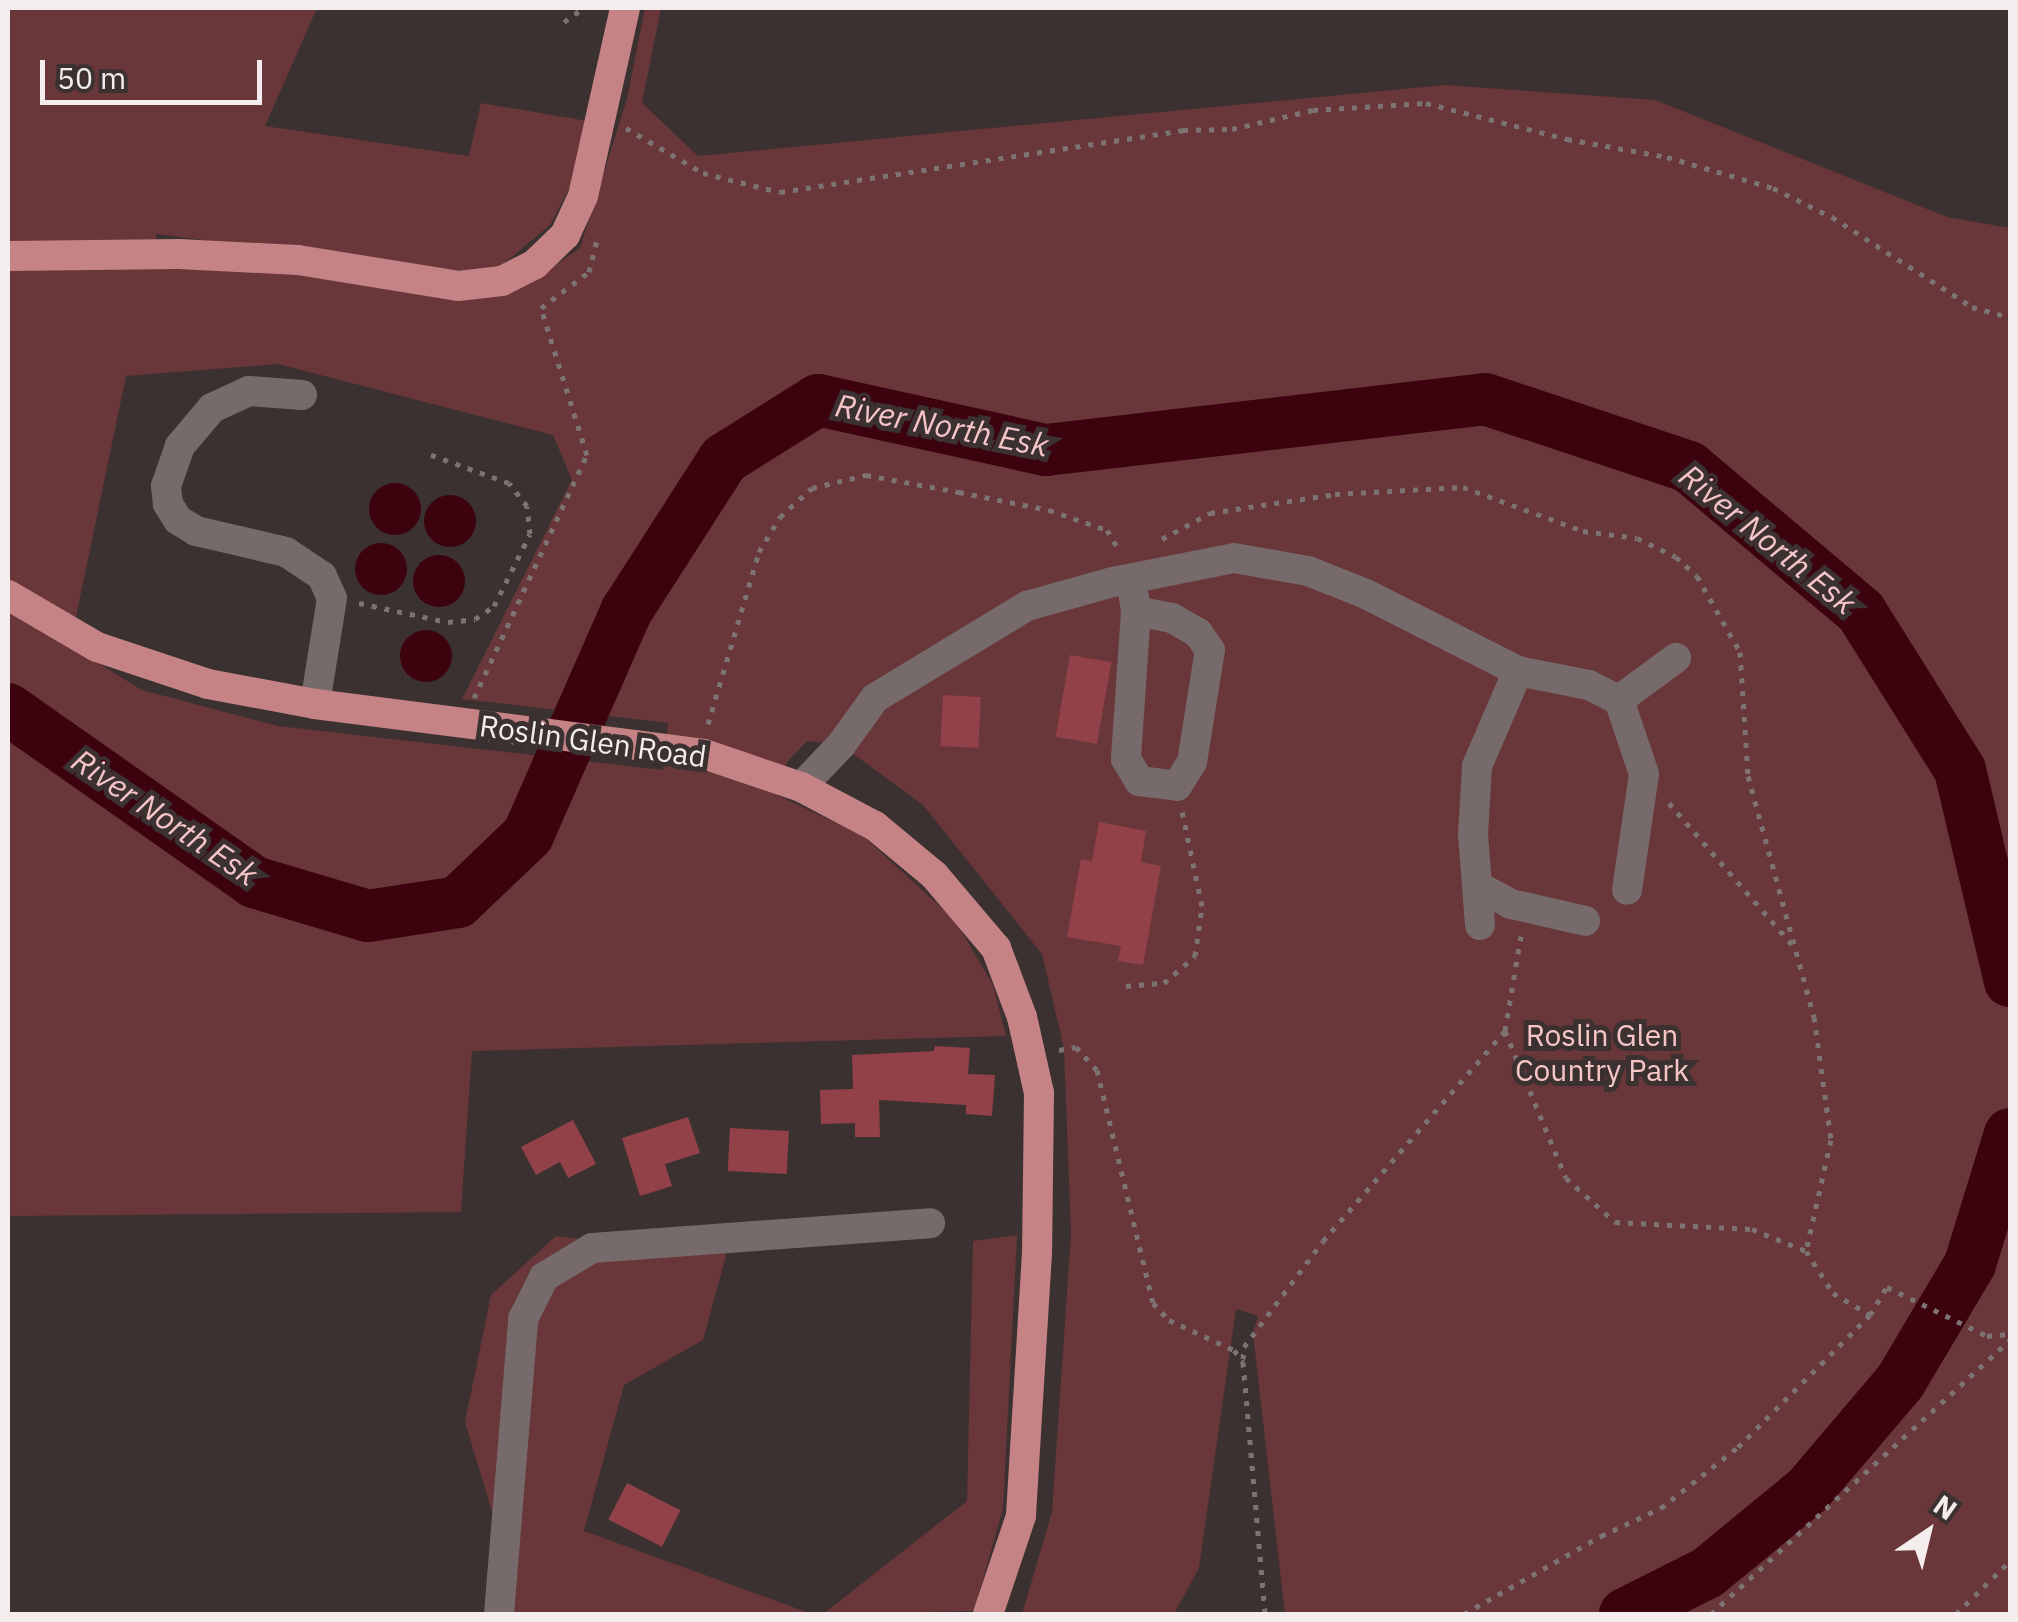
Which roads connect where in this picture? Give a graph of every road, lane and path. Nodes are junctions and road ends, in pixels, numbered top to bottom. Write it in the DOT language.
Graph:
graph roads {
  1 [pos="583,8"];
  2 [pos="625,8"];
  3 [pos="564,22"];
  4 [pos="626,128"];
  5 [pos="8,256"];
  6 [pos="541,308"];
  7 [pos="2010,317"];
  8 [pos="302,395"];
  9 [pos="429,454"];
  10 [pos="1133,578"];
  11 [pos="8,595"];
  12 [pos="332,598"];
  13 [pos="1136,611"];
  14 [pos="1677,659"];
  15 [pos="1518,671"];
  16 [pos="1619,700"];
  17 [pos="315,704"];
  18 [pos="468,724"];
  19 [pos="706,728"];
  20 [pos="1644,774"];
  21 [pos="1177,786"];
  22 [pos="801,787"];
  23 [pos="1481,888"];
  24 [pos="1627,890"];
  25 [pos="1526,907"];
  26 [pos="1585,922"];
  27 [pos="1480,926"];
  28 [pos="1798,951"];
  29 [pos="1126,986"];
  30 [pos="1505,1031"];
  31 [pos="1031,1054"];
  32 [pos="930,1222"];
  33 [pos="1806,1251"];
  34 [pos="1870,1314"];
  35 [pos="2010,1337"];
  36 [pos="1243,1362"];
  37 [pos="2010,1561"];
  38 [pos="499,1614"];
  39 [pos="988,1614"];
  40 [pos="1265,1614"];
  41 [pos="1464,1614"];
  42 [pos="1711,1614"];
  43 [pos="1956,1614"];
  1 -- 3 [label="path"];
  2 -- 5 [label="main road"];
  4 -- 7 [label="path"];
  6 -- 18 [label="path"];
  8 -- 12 [label="lane"];
  9 -- 12 [label="path"];
  10 -- 13 [label="lane"];
  10 -- 15 [label="lane"];
  10 -- 19 [label="path"];
  10 -- 22 [label="lane"];
  10 -- 28 [label="path"];
  11 -- 17 [label="main road, Roslin Glen Road"];
  12 -- 17 [label="lane"];
  13 -- 21 [label="lane"];
  13 -- 21 [label="lane"];
  14 -- 16 [label="lane"];
  15 -- 16 [label="lane"];
  15 -- 23 [label="lane"];
  16 -- 20 [label="lane"];
  17 -- 18 [label="main road, Roslin Glen Road"];
  18 -- 22 [label="main road, Roslin Glen Road"];
  20 -- 24 [label="lane"];
  20 -- 28 [label="path"];
  21 -- 29 [label="path"];
  22 -- 31 [label="main road, Roslin Glen Road"];
  23 -- 25 [label="lane"];
  23 -- 27 [label="lane"];
  25 -- 26 [label="lane"];
  25 -- 30 [label="path"];
  28 -- 33 [label="path"];
  30 -- 33 [label="path"];
  30 -- 36 [label="path"];
  31 -- 36 [label="path"];
  31 -- 39 [label="main road, Roslin Glen Road"];
  32 -- 38 [label="lane"];
  33 -- 34 [label="path"];
  34 -- 35 [label="path"];
  34 -- 41 [label="path"];
  35 -- 42 [label="path"];
  36 -- 40 [label="path"];
  37 -- 43 [label="path"];
}
